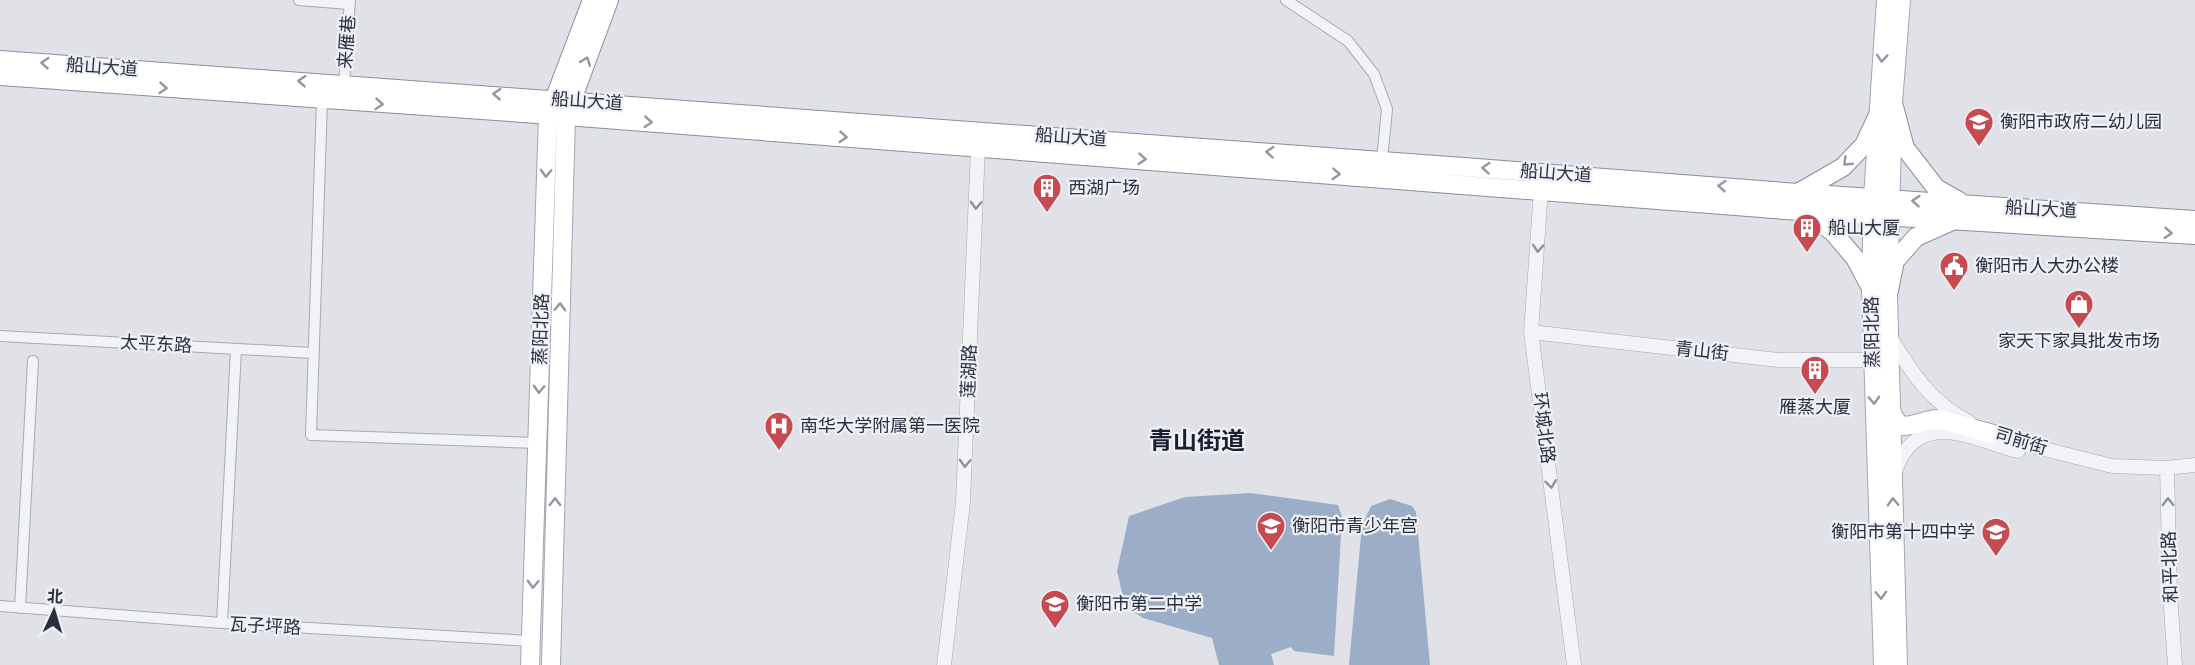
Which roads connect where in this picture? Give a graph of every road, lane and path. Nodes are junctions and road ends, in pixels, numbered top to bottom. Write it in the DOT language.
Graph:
graph roads {
  1 [pos="298,0"];
  2 [pos="592,0"];
  3 [pos="609,0"];
  4 [pos="1286,0"];
  5 [pos="1886,0"];
  6 [pos="1901,0"];
  7 [pos="350,2"];
  8 [pos="0,60"];
  9 [pos="0,76"];
  10 [pos="344,84"];
  11 [pos="322,100"];
  12 [pos="560,107"];
  13 [pos="1886,108"];
  14 [pos="978,147"];
  15 [pos="1382,160"];
  16 [pos="1541,190"];
  17 [pos="1799,202"];
  18 [pos="1881,207"];
  19 [pos="1958,212"];
  20 [pos="2195,220"];
  21 [pos="2142,224"];
  22 [pos="2195,235"];
  23 [pos="1879,292"];
  24 [pos="1532,332"];
  25 [pos="1889,334"];
  26 [pos="0,336"];
  27 [pos="236,349"];
  28 [pos="313,353"];
  29 [pos="1873,360"];
  30 [pos="33,361"];
  31 [pos="1890,408"];
  32 [pos="1993,434"];
  33 [pos="537,443"];
  34 [pos="2195,465"];
  35 [pos="2168,472"];
  36 [pos="2195,472"];
  37 [pos="1892,476"];
  38 [pos="0,606"];
  39 [pos="20,608"];
  40 [pos="222,623"];
  41 [pos="531,641"];
  42 [pos="530,665"];
  43 [pos="550,665"];
  44 [pos="944,665"];
  45 [pos="1574,665"];
  46 [pos="1883,665"];
  47 [pos="1898,665"];
  48 [pos="2175,665"];
  1 -- 7 [label="street"];
  2 -- 12 [label="main road, 蒸阳北路"];
  12 -- 3 [label="main road, 蒸阳北路, one-way"];
  4 -- 15 [label="street"];
  5 -- 13 [label="main road, 蒸阳北路, one-way"];
  6 -- 13 [label="main road, 蒸阳北路"];
  7 -- 10 [label="street, 来雁巷"];
  10 -- 8 [label="main road, 船山大道, one-way"];
  9 -- 11 [label="main road, 船山大道, one-way"];
  12 -- 10 [label="main road, 船山大道, one-way"];
  11 -- 12 [label="main road, 船山大道, one-way"];
  11 -- 28 [label="street"];
  12 -- 14 [label="main road, 船山大道, one-way"];
  15 -- 12 [label="main road, 船山大道, one-way"];
  12 -- 33 [label="main road, 蒸阳北路, one-way"];
  43 -- 12 [label="main road, 蒸阳北路, one-way"];
  13 -- 17 [label="main road, one-way"];
  13 -- 18 [label="main road, 蒸阳北路"];
  13 -- 19 [label="main road"];
  14 -- 16 [label="main road, 船山大道, one-way"];
  14 -- 44 [label="street, 莲湖路, one-way"];
  17 -- 15 [label="main road, 船山大道, one-way"];
  16 -- 17 [label="main road, 船山大道"];
  16 -- 24 [label="street, 环城北路, one-way"];
  17 -- 18 [label="main road, 船山大道"];
  17 -- 23 [label="main road"];
  18 -- 19 [label="main road, 船山大道"];
  18 -- 23 [label="main road, 蒸阳北路"];
  19 -- 21 [label="main road, 船山大道"];
  19 -- 23 [label="main road"];
  20 -- 21 [label="main road"];
  21 -- 22 [label="main road, one-way"];
  23 -- 25 [label="main road, 蒸阳北路"];
  23 -- 29 [label="main road, 蒸阳北路"];
  24 -- 29 [label="street, 青山街"];
  24 -- 45 [label="street, 环城北路, one-way"];
  25 -- 31 [label="main road, 蒸阳北路"];
  25 -- 32 [label="street, 司前街"];
  26 -- 27 [label="street, 太平东路"];
  27 -- 28 [label="street, 太平东路"];
  27 -- 40 [label="street"];
  28 -- 33 [label="street"];
  29 -- 46 [label="main road, 蒸阳北路, one-way"];
  30 -- 39 [label="street"];
  31 -- 32 [label="main road"];
  31 -- 37 [label="main road, 蒸阳北路"];
  32 -- 35 [label="street, 司前街"];
  33 -- 41 [label="main road, 蒸阳北路, one-way"];
  34 -- 35 [label="street, 司前街"];
  35 -- 36 [label="street, 司前街"];
  35 -- 37 [label="street, 司前街"];
  48 -- 35 [label="street, 和平北路, one-way"];
  47 -- 37 [label="main road, 蒸阳北路, one-way"];
  38 -- 39 [label="street, 瓦子坪路"];
  39 -- 40 [label="street, 瓦子坪路"];
  40 -- 41 [label="street, 瓦子坪路"];
  41 -- 42 [label="main road, 蒸阳北路"];
}
